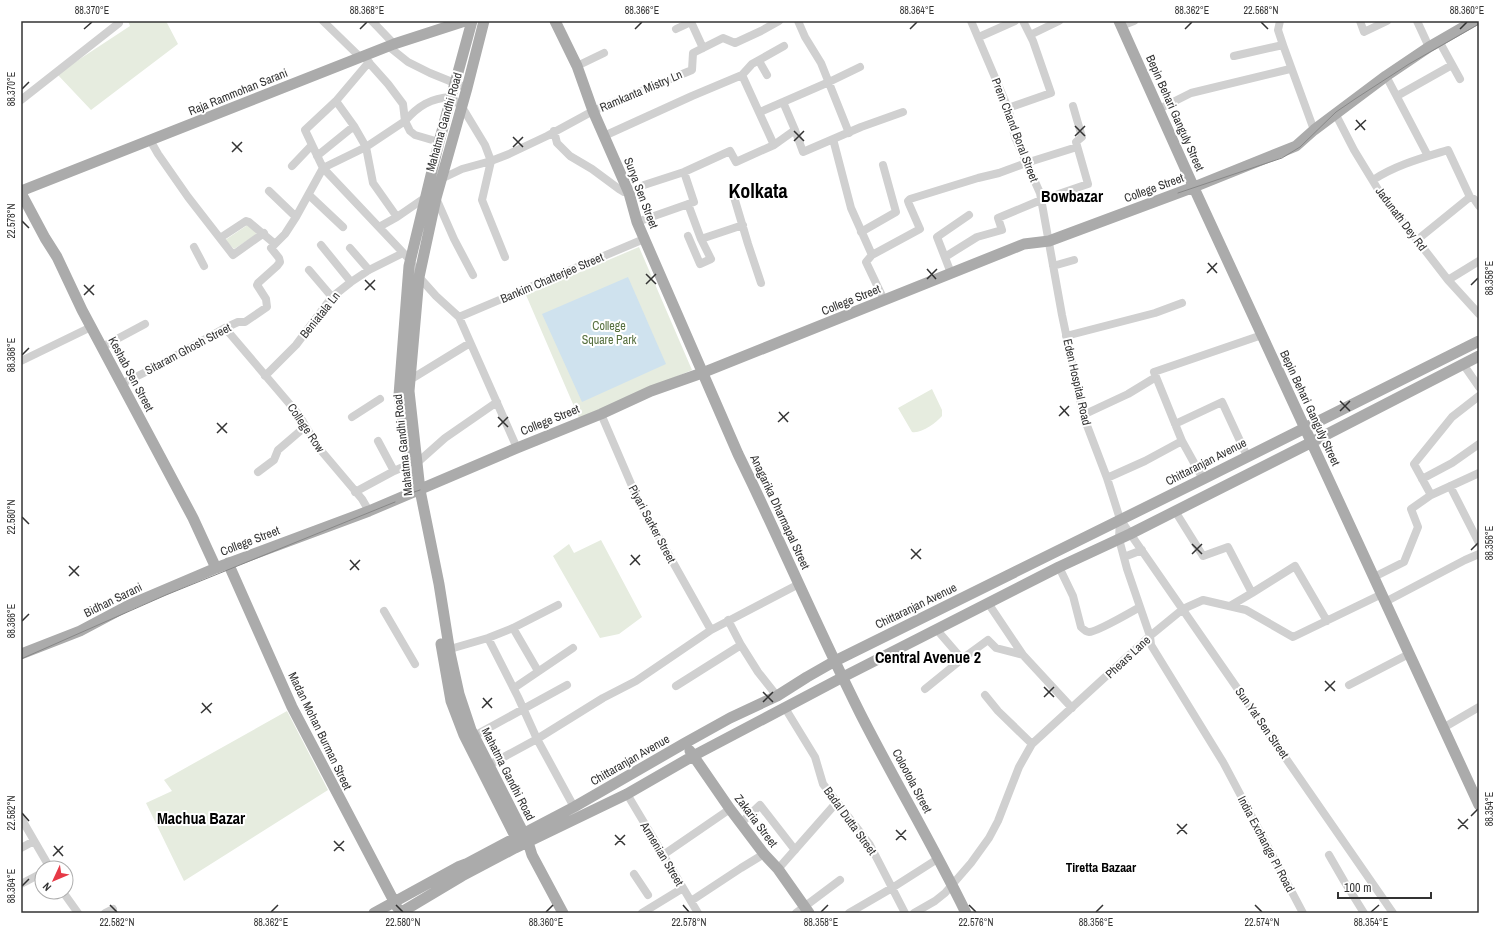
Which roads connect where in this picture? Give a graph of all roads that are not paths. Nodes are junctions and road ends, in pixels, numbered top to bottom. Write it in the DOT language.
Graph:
graph roads {
  1 [pos="118,21"];
  2 [pos="323,21"];
  3 [pos="372,21"];
  4 [pos="465,21"];
  5 [pos="472,21"];
  6 [pos="484,21"];
  7 [pos="555,21"];
  8 [pos="779,21"];
  9 [pos="798,21"];
  10 [pos="971,21"];
  11 [pos="1015,21"];
  12 [pos="1023,21"];
  13 [pos="1059,21"];
  14 [pos="1134,21"];
  15 [pos="1280,21"];
  16 [pos="1360,21"];
  17 [pos="1387,21"];
  18 [pos="1417,21"];
  19 [pos="1474,21"];
  20 [pos="1120,23"];
  21 [pos="676,29"];
  22 [pos="1030,36"];
  23 [pos="979,37"];
  24 [pos="1434,44"];
  25 [pos="391,45"];
  26 [pos="1283,45"];
  27 [pos="784,46"];
  28 [pos="703,48"];
  29 [pos="604,53"];
  30 [pos="1234,56"];
  31 [pos="364,58"];
  32 [pos="759,61"];
  33 [pos="1452,65"];
  34 [pos="577,66"];
  35 [pos="860,67"];
  36 [pos="1290,69"];
  37 [pos="742,75"];
  38 [pos="767,75"];
  39 [pos="1386,76"];
  40 [pos="1460,78"];
  41 [pos="829,82"];
  42 [pos="455,83"];
  43 [pos="467,88"];
  44 [pos="1397,96"];
  45 [pos="451,97"];
  46 [pos="21,100"];
  47 [pos="336,101"];
  48 [pos="783,102"];
  49 [pos="1073,106"];
  50 [pos="462,107"];
  51 [pos="1008,108"];
  52 [pos="1158,109"];
  53 [pos="593,111"];
  54 [pos="760,112"];
  55 [pos="903,112"];
  56 [pos="1336,115"];
  57 [pos="405,120"];
  58 [pos="354,126"];
  59 [pos="796,130"];
  60 [pos="1314,130"];
  61 [pos="554,131"];
  62 [pos="849,133"];
  63 [pos="604,136"];
  64 [pos="833,139"];
  65 [pos="150,140"];
  66 [pos="439,142"];
  67 [pos="774,145"];
  68 [pos="311,146"];
  69 [pos="366,147"];
  70 [pos="1077,148"];
  71 [pos="317,156"];
  72 [pos="1428,156"];
  73 [pos="491,161"];
  74 [pos="1026,163"];
  75 [pos="883,165"];
  76 [pos="292,166"];
  77 [pos="323,168"];
  78 [pos="684,172"];
  79 [pos="441,178"];
  80 [pos="1373,180"];
  81 [pos="644,185"];
  82 [pos="1194,187"];
  83 [pos="269,191"];
  84 [pos="21,192"];
  85 [pos="628,192"];
  86 [pos="309,195"];
  87 [pos="431,197"];
  88 [pos="734,197"];
  89 [pos="1470,197"];
  90 [pos="1041,200"];
  91 [pos="688,204"];
  92 [pos="1479,206"];
  93 [pos="969,215"];
  94 [pos="296,217"];
  95 [pos="397,217"];
  96 [pos="637,222"];
  97 [pos="743,225"];
  98 [pos="343,227"];
  99 [pos="378,227"];
  100 [pos="861,232"];
  101 [pos="264,233"];
  102 [pos="688,236"];
  103 [pos="220,238"];
  104 [pos="644,239"];
  105 [pos="701,239"];
  106 [pos="1417,240"];
  107 [pos="1049,241"];
  108 [pos="275,244"];
  109 [pos="321,245"];
  110 [pos="194,247"];
  111 [pos="350,248"];
  112 [pos="872,255"];
  113 [pos="407,257"];
  114 [pos="505,257"];
  115 [pos="945,257"];
  116 [pos="1074,260"];
  117 [pos="1479,261"];
  118 [pos="204,266"];
  119 [pos="1053,266"];
  120 [pos="309,270"];
  121 [pos="369,270"];
  122 [pos="951,273"];
  123 [pos="473,275"];
  124 [pos="420,276"];
  125 [pos="1448,280"];
  126 [pos="351,282"];
  127 [pos="762,283"];
  128 [pos="332,296"];
  129 [pos="884,300"];
  130 [pos="1182,303"];
  131 [pos="1479,314"];
  132 [pos="459,317"];
  133 [pos="145,324"];
  134 [pos="91,327"];
  135 [pos="225,328"];
  136 [pos="1262,335"];
  137 [pos="1066,336"];
  138 [pos="1479,341"];
  139 [pos="470,343"];
  140 [pos="102,347"];
  141 [pos="1479,356"];
  142 [pos="21,361"];
  143 [pos="1463,364"];
  144 [pos="702,373"];
  145 [pos="265,376"];
  146 [pos="1156,377"];
  147 [pos="404,382"];
  148 [pos="122,384"];
  149 [pos="1479,387"];
  150 [pos="1479,396"];
  151 [pos="380,399"];
  152 [pos="497,402"];
  153 [pos="601,414"];
  154 [pos="1083,415"];
  155 [pos="352,417"];
  156 [pos="1176,424"];
  157 [pos="306,426"];
  158 [pos="1305,428"];
  159 [pos="378,441"];
  160 [pos="1182,441"];
  161 [pos="1312,442"];
  162 [pos="1479,444"];
  163 [pos="517,448"];
  164 [pos="1247,456"];
  165 [pos="414,463"];
  166 [pos="394,471"];
  167 [pos="258,472"];
  168 [pos="1479,473"];
  169 [pos="1107,478"];
  170 [pos="1203,479"];
  171 [pos="1422,479"];
  172 [pos="1450,486"];
  173 [pos="417,491"];
  174 [pos="355,492"];
  175 [pos="1431,495"];
  176 [pos="369,511"];
  177 [pos="1175,511"];
  178 [pos="1120,520"];
  179 [pos="1130,534"];
  180 [pos="1119,539"];
  181 [pos="1479,544"];
  182 [pos="1142,550"];
  183 [pos="1479,554"];
  184 [pos="1124,558"];
  185 [pos="229,566"];
  186 [pos="1060,566"];
  187 [pos="216,568"];
  188 [pos="1374,578"];
  189 [pos="799,584"];
  190 [pos="1252,593"];
  191 [pos="1384,598"];
  192 [pos="988,603"];
  193 [pos="558,605"];
  194 [pos="1230,606"];
  195 [pos="1140,607"];
  196 [pos="1183,609"];
  197 [pos="384,610"];
  198 [pos="728,620"];
  199 [pos="1327,621"];
  200 [pos="513,628"];
  201 [pos="711,630"];
  202 [pos="937,630"];
  203 [pos="1150,636"];
  204 [pos="488,638"];
  205 [pos="742,645"];
  206 [pos="572,648"];
  207 [pos="450,649"];
  208 [pos="21,654"];
  209 [pos="1409,654"];
  210 [pos="1023,655"];
  211 [pos="962,659"];
  212 [pos="835,662"];
  213 [pos="416,664"];
  214 [pos="538,671"];
  215 [pos="843,677"];
  216 [pos="1349,685"];
  217 [pos="567,686"];
  218 [pos="676,686"];
  219 [pos="514,688"];
  220 [pos="925,689"];
  221 [pos="984,695"];
  222 [pos="777,696"];
  223 [pos="1479,707"];
  224 [pos="785,708"];
  225 [pos="1072,708"];
  226 [pos="524,710"];
  227 [pos="1443,728"];
  228 [pos="474,736"];
  229 [pos="537,739"];
  230 [pos="685,743"];
  231 [pos="1032,744"];
  232 [pos="693,756"];
  233 [pos="489,765"];
  234 [pos="627,794"];
  235 [pos="837,802"];
  236 [pos="1479,805"];
  237 [pos="574,807"];
  238 [pos="730,809"];
  239 [pos="21,818"];
  240 [pos="741,823"];
  241 [pos="34,841"];
  242 [pos="519,843"];
  243 [pos="21,848"];
  244 [pos="795,850"];
  245 [pos="764,854"];
  246 [pos="663,855"];
  247 [pos="1329,855"];
  248 [pos="939,858"];
  249 [pos="45,860"];
  250 [pos="778,869"];
  251 [pos="634,874"];
  252 [pos="34,877"];
  253 [pos="840,880"];
  254 [pos="21,884"];
  255 [pos="952,885"];
  256 [pos="683,888"];
  257 [pos="892,888"];
  258 [pos="648,895"];
  259 [pos="69,900"];
  260 [pos="394,901"];
  261 [pos="691,901"];
  262 [pos="113,909"];
  263 [pos="803,911"];
  264 [pos="78,913"];
  265 [pos="105,913"];
  266 [pos="374,913"];
  267 [pos="400,913"];
  268 [pos="562,913"];
  269 [pos="642,913"];
  270 [pos="698,913"];
  271 [pos="849,913"];
  272 [pos="905,913"];
  273 [pos="914,913"];
  274 [pos="966,913"];
  275 [pos="1303,913"];
  276 [pos="1364,913"];
  277 [pos="1393,913"];
  1 -- 46 [label="street"];
  2 -- 31 [label="street"];
  3 -- 25 [label="street"];
  4 -- 25 [label="main road, Raja Rammohan Sarani"];
  5 -- 42 [label="main road, Mahatma Gandhi Road"];
  6 -- 43 [label="main road, Mahatma Gandhi Road"];
  7 -- 34 [label="main road, Surya Sen Street"];
  8 -- 28 [label="street, Ramkanta Mistry Ln"];
  9 -- 41 [label="street"];
  10 -- 23 [label="street, Prem Chand Boral Street"];
  11 -- 23 [label="street"];
  12 -- 22 [label="street"];
  13 -- 22 [label="street"];
  14 -- 20 [label="street"];
  15 -- 26 [label="street"];
  16 -- 17 [label="street"];
  18 -- 24 [label="street"];
  19 -- 24 [label="main road, College Street"];
  20 -- 52 [label="main road, Bepin Behari Ganguly Street"];
  21 -- 28 [label="street"];
  22 -- 51 [label="street"];
  23 -- 51 [label="street, Prem Chand Boral Street"];
  24 -- 33 [label="street"];
  24 -- 39 [label="main road, College Street"];
  25 -- 31 [label="main road, Raja Rammohan Sarani"];
  25 -- 42 [label="street"];
  26 -- 30 [label="street"];
  26 -- 36 [label="street"];
  27 -- 32 [label="street"];
  28 -- 53 [label="street, Ramkanta Mistry Ln"];
  29 -- 34 [label="street"];
  31 -- 47 [label="street"];
  31 -- 57 [label="street"];
  31 -- 65 [label="main road, Raja Rammohan Sarani"];
  32 -- 37 [label="street"];
  32 -- 38 [label="street"];
  33 -- 40 [label="street"];
  33 -- 44 [label="street"];
  34 -- 53 [label="main road, Surya Sen Street"];
  35 -- 41 [label="street"];
  36 -- 52 [label="street"];
  36 -- 60 [label="street"];
  37 -- 54 [label="street"];
  37 -- 63 [label="street"];
  39 -- 44 [label="street"];
  39 -- 56 [label="main road, College Street"];
  41 -- 48 [label="street"];
  41 -- 62 [label="street"];
  42 -- 43 [label="street"];
  42 -- 45 [label="main road, Mahatma Gandhi Road"];
  43 -- 50 [label="main road, Mahatma Gandhi Road"];
  44 -- 72 [label="street"];
  45 -- 50 [label="street"];
  45 -- 57 [label="street"];
  45 -- 66 [label="main road, Mahatma Gandhi Road"];
  47 -- 58 [label="street"];
  47 -- 68 [label="street"];
  48 -- 54 [label="street"];
  48 -- 59 [label="street"];
  49 -- 70 [label="street"];
  50 -- 73 [label="street"];
  50 -- 79 [label="main road, Mahatma Gandhi Road"];
  51 -- 74 [label="street, Prem Chand Boral Street"];
  52 -- 82 [label="main road, Bepin Behari Ganguly Street"];
  53 -- 61 [label="street"];
  53 -- 63 [label="main road, Surya Sen Street"];
  54 -- 67 [label="street"];
  55 -- 62 [label="street"];
  56 -- 60 [label="main road, College Street"];
  56 -- 80 [label="street, Jadunath Dey Rd"];
  57 -- 66 [label="street"];
  57 -- 69 [label="street"];
  58 -- 69 [label="street"];
  58 -- 71 [label="street"];
  59 -- 64 [label="street"];
  59 -- 67 [label="street"];
  60 -- 82 [label="main road, College Street"];
  61 -- 73 [label="street"];
  61 -- 85 [label="street"];
  62 -- 64 [label="street"];
  63 -- 85 [label="main road, Surya Sen Street"];
  64 -- 100 [label="street"];
  65 -- 84 [label="main road, Raja Rammohan Sarani"];
  65 -- 103 [label="street"];
  66 -- 87 [label="main road, Mahatma Gandhi Road"];
  67 -- 78 [label="street"];
  68 -- 71 [label="street"];
  68 -- 76 [label="street"];
  69 -- 77 [label="street"];
  69 -- 95 [label="street"];
  70 -- 74 [label="street"];
  70 -- 90 [label="street"];
  71 -- 77 [label="street"];
  72 -- 80 [label="street"];
  72 -- 89 [label="street"];
  73 -- 79 [label="street"];
  73 -- 114 [label="street"];
  74 -- 90 [label="street, Prem Chand Boral Street"];
  74 -- 112 [label="street"];
  75 -- 100 [label="street"];
  77 -- 86 [label="street"];
  77 -- 99 [label="street"];
  78 -- 81 [label="street"];
  78 -- 91 [label="street"];
  79 -- 87 [label="main road, Mahatma Gandhi Road"];
  80 -- 106 [label="street, Jadunath Dey Rd"];
  82 -- 107 [label="main road, College Street"];
  82 -- 136 [label="main road, Bepin Behari Ganguly Street"];
  83 -- 94 [label="street"];
  84 -- 134 [label="main road, Keshab Sen Street"];
  85 -- 96 [label="main road, Surya Sen Street"];
  86 -- 94 [label="street"];
  86 -- 98 [label="street"];
  87 -- 95 [label="street"];
  87 -- 113 [label="main road, Mahatma Gandhi Road"];
  87 -- 123 [label="street"];
  87 -- 124 [label="main road, Mahatma Gandhi Road"];
  88 -- 97 [label="street"];
  89 -- 92 [label="street"];
  89 -- 106 [label="street"];
  90 -- 107 [label="street, Prem Chand Boral Street"];
  90 -- 115 [label="street"];
  91 -- 96 [label="street"];
  91 -- 105 [label="street"];
  93 -- 115 [label="street"];
  94 -- 108 [label="street"];
  95 -- 99 [label="street"];
  96 -- 104 [label="main road, Surya Sen Street"];
  97 -- 105 [label="street"];
  97 -- 127 [label="street"];
  99 -- 113 [label="street"];
  100 -- 112 [label="street"];
  101 -- 103 [label="street"];
  101 -- 103 [label="street"];
  101 -- 108 [label="street"];
  102 -- 105 [label="street"];
  104 -- 132 [label="street, Bankim Chatterjee Street"];
  104 -- 144 [label="main road, Surya Sen Street"];
  106 -- 125 [label="street, Jadunath Dey Rd"];
  107 -- 119 [label="street, Eden Hospital Road"];
  107 -- 122 [label="main road, College Street"];
  108 -- 135 [label="street, Sitaram Ghosh Street"];
  109 -- 126 [label="street"];
  110 -- 118 [label="street"];
  111 -- 121 [label="street"];
  112 -- 129 [label="street"];
  113 -- 121 [label="street, Beniatala Ln"];
  113 -- 124 [label="street"];
  113 -- 147 [label="main road, Mahatma Gandhi Road"];
  115 -- 122 [label="street"];
  116 -- 119 [label="street"];
  117 -- 125 [label="street"];
  119 -- 137 [label="street, Eden Hospital Road"];
  120 -- 128 [label="street"];
  121 -- 126 [label="street, Beniatala Ln"];
  122 -- 129 [label="main road, College Street"];
  124 -- 132 [label="street"];
  124 -- 147 [label="main road, Mahatma Gandhi Road"];
  125 -- 131 [label="street, Jadunath Dey Rd"];
  126 -- 128 [label="street, Beniatala Ln"];
  128 -- 145 [label="street, Beniatala Ln"];
  129 -- 144 [label="main road, College Street"];
  130 -- 137 [label="street"];
  132 -- 139 [label="street"];
  133 -- 140 [label="street"];
  134 -- 140 [label="main road, Keshab Sen Street"];
  134 -- 142 [label="street"];
  135 -- 145 [label="street, College Row"];
  135 -- 148 [label="street, Sitaram Ghosh Street"];
  136 -- 146 [label="street"];
  136 -- 158 [label="main road, Bepin Behari Ganguly Street"];
  137 -- 154 [label="street, Eden Hospital Road"];
  138 -- 158 [label="main road, Chittaranjan Avenue"];
  139 -- 147 [label="street"];
  139 -- 152 [label="street"];
  140 -- 148 [label="main road, Keshab Sen Street"];
  141 -- 143 [label="main road"];
  143 -- 149 [label="street"];
  143 -- 161 [label="main road"];
  144 -- 153 [label="main road, College Street"];
  144 -- 189 [label="main road, Anagarika Dharmapal Street"];
  145 -- 157 [label="street, College Row"];
  146 -- 154 [label="street"];
  146 -- 156 [label="street"];
  147 -- 165 [label="main road, Mahatma Gandhi Road"];
  148 -- 187 [label="main road, Keshab Sen Street"];
  150 -- 171 [label="street"];
  151 -- 155 [label="street"];
  152 -- 163 [label="street"];
  152 -- 165 [label="street"];
  153 -- 163 [label="main road, College Street"];
  153 -- 201 [label="street, Piyari Sarker Street"];
  154 -- 169 [label="street, Eden Hospital Road"];
  156 -- 160 [label="street"];
  156 -- 164 [label="street"];
  157 -- 167 [label="street"];
  157 -- 174 [label="street, College Row"];
  158 -- 161 [label="main road, Bepin Behari Ganguly Street"];
  158 -- 164 [label="main road, Chittaranjan Avenue"];
  159 -- 166 [label="street"];
  160 -- 169 [label="street"];
  160 -- 170 [label="street"];
  161 -- 177 [label="main road"];
  161 -- 188 [label="main road, Bepin Behari Ganguly Street"];
  162 -- 171 [label="street"];
  163 -- 173 [label="main road, College Street"];
  164 -- 170 [label="main road, Chittaranjan Avenue"];
  165 -- 166 [label="street"];
  165 -- 173 [label="main road, Mahatma Gandhi Road"];
  166 -- 174 [label="street"];
  168 -- 172 [label="street"];
  169 -- 178 [label="street, Eden Hospital Road"];
  170 -- 178 [label="main road, Chittaranjan Avenue"];
  171 -- 175 [label="street"];
  172 -- 175 [label="street"];
  172 -- 181 [label="street"];
  173 -- 176 [label="main road, College Street"];
  173 -- 207 [label="main road, Mahatma Gandhi Road"];
  173 -- 242 [label="main road, Mahatma Gandhi Road"];
  174 -- 176 [label="street, College Row"];
  175 -- 188 [label="street"];
  176 -- 185 [label="main road, College Street"];
  177 -- 179 [label="main road"];
  177 -- 190 [label="street"];
  178 -- 179 [label="street, Sun Yat Sen Street"];
  178 -- 180 [label="street, India Exchange PI Road"];
  178 -- 212 [label="main road, Chittaranjan Avenue"];
  179 -- 180 [label="main road"];
  179 -- 182 [label="street, Sun Yat Sen Street"];
  180 -- 184 [label="street, India Exchange PI Road"];
  180 -- 186 [label="main road"];
  182 -- 184 [label="street"];
  182 -- 196 [label="street, Sun Yat Sen Street"];
  183 -- 191 [label="street, Phears Lane"];
  184 -- 195 [label="street, India Exchange PI Road"];
  185 -- 187 [label="main road, College Street"];
  185 -- 260 [label="main road, Madan Mohan Burman Street"];
  186 -- 192 [label="main road"];
  186 -- 195 [label="street"];
  187 -- 208 [label="main road, Bidhan Sarani"];
  188 -- 191 [label="main road, Bepin Behari Ganguly Street"];
  189 -- 198 [label="street"];
  189 -- 212 [label="main road, Anagarika Dharmapal Street"];
  190 -- 194 [label="street"];
  190 -- 199 [label="street"];
  191 -- 199 [label="street, Phears Lane"];
  191 -- 209 [label="main road, Bepin Behari Ganguly Street"];
  192 -- 202 [label="main road"];
  192 -- 210 [label="street"];
  193 -- 200 [label="street"];
  194 -- 196 [label="street, Phears Lane"];
  194 -- 199 [label="street, Phears Lane"];
  195 -- 203 [label="street, India Exchange PI Road"];
  196 -- 203 [label="street, Phears Lane"];
  196 -- 277 [label="street, Sun Yat Sen Street"];
  197 -- 213 [label="street"];
  198 -- 201 [label="street"];
  198 -- 205 [label="street"];
  200 -- 204 [label="street"];
  200 -- 214 [label="street"];
  201 -- 229 [label="street"];
  202 -- 211 [label="street"];
  202 -- 215 [label="main road"];
  203 -- 225 [label="street, Phears Lane"];
  203 -- 275 [label="street, India Exchange PI Road"];
  204 -- 207 [label="street"];
  204 -- 219 [label="street"];
  205 -- 218 [label="street"];
  205 -- 222 [label="street"];
  206 -- 214 [label="street"];
  207 -- 228 [label="main road, Mahatma Gandhi Road"];
  209 -- 216 [label="street"];
  209 -- 227 [label="main road, Bepin Behari Ganguly Street"];
  210 -- 211 [label="street"];
  210 -- 225 [label="street"];
  211 -- 220 [label="street"];
  212 -- 215 [label="main road, Colootola Street"];
  212 -- 222 [label="main road, Chittaranjan Avenue"];
  214 -- 219 [label="street"];
  215 -- 224 [label="main road"];
  215 -- 248 [label="main road, Colootola Street"];
  217 -- 226 [label="street"];
  219 -- 226 [label="street"];
  221 -- 231 [label="street"];
  222 -- 230 [label="main road, Chittaranjan Avenue"];
  223 -- 227 [label="street"];
  224 -- 232 [label="main road"];
  224 -- 235 [label="street, Badal Dutta Street"];
  225 -- 231 [label="street, Phears Lane"];
  226 -- 228 [label="street"];
  226 -- 229 [label="street"];
  227 -- 236 [label="main road, Bepin Behari Ganguly Street"];
  228 -- 233 [label="main road, Mahatma Gandhi Road"];
  229 -- 233 [label="street"];
  229 -- 237 [label="street"];
  230 -- 232 [label="main road, Zakaria Street"];
  230 -- 237 [label="main road, Chittaranjan Avenue"];
  231 -- 255 [label="street, Phears Lane"];
  232 -- 234 [label="main road"];
  232 -- 238 [label="main road, Zakaria Street"];
  233 -- 242 [label="main road, Mahatma Gandhi Road"];
  234 -- 242 [label="main road"];
  234 -- 246 [label="street, Armenian Street"];
  235 -- 244 [label="street"];
  235 -- 257 [label="street, Badal Dutta Street"];
  237 -- 242 [label="main road, Chittaranjan Avenue"];
  238 -- 240 [label="main road, Zakaria Street"];
  238 -- 246 [label="street"];
  239 -- 241 [label="street"];
  240 -- 244 [label="street"];
  240 -- 245 [label="main road, Zakaria Street"];
  241 -- 243 [label="street"];
  241 -- 249 [label="street"];
  242 -- 260 [label="main road, Chittaranjan Avenue"];
  242 -- 267 [label="main road"];
  242 -- 268 [label="main road, Mahatma Gandhi Road"];
  244 -- 250 [label="street"];
  245 -- 250 [label="main road, Zakaria Street"];
  245 -- 261 [label="street"];
  246 -- 256 [label="street, Armenian Street"];
  247 -- 276 [label="street"];
  248 -- 255 [label="main road, Colootola Street"];
  248 -- 257 [label="street"];
  250 -- 263 [label="main road, Zakaria Street"];
  251 -- 258 [label="street"];
  252 -- 254 [label="street"];
  253 -- 263 [label="street"];
  255 -- 273 [label="street, Phears Lane"];
  255 -- 274 [label="main road, Colootola Street"];
  256 -- 261 [label="street, Armenian Street"];
  256 -- 269 [label="street"];
  257 -- 271 [label="street"];
  257 -- 272 [label="street, Badal Dutta Street"];
  259 -- 264 [label="street"];
  260 -- 266 [label="main road, Chittaranjan Avenue"];
  260 -- 267 [label="main road, Madan Mohan Burman Street"];
  261 -- 270 [label="street, Armenian Street"];
  262 -- 265 [label="street"];
}
